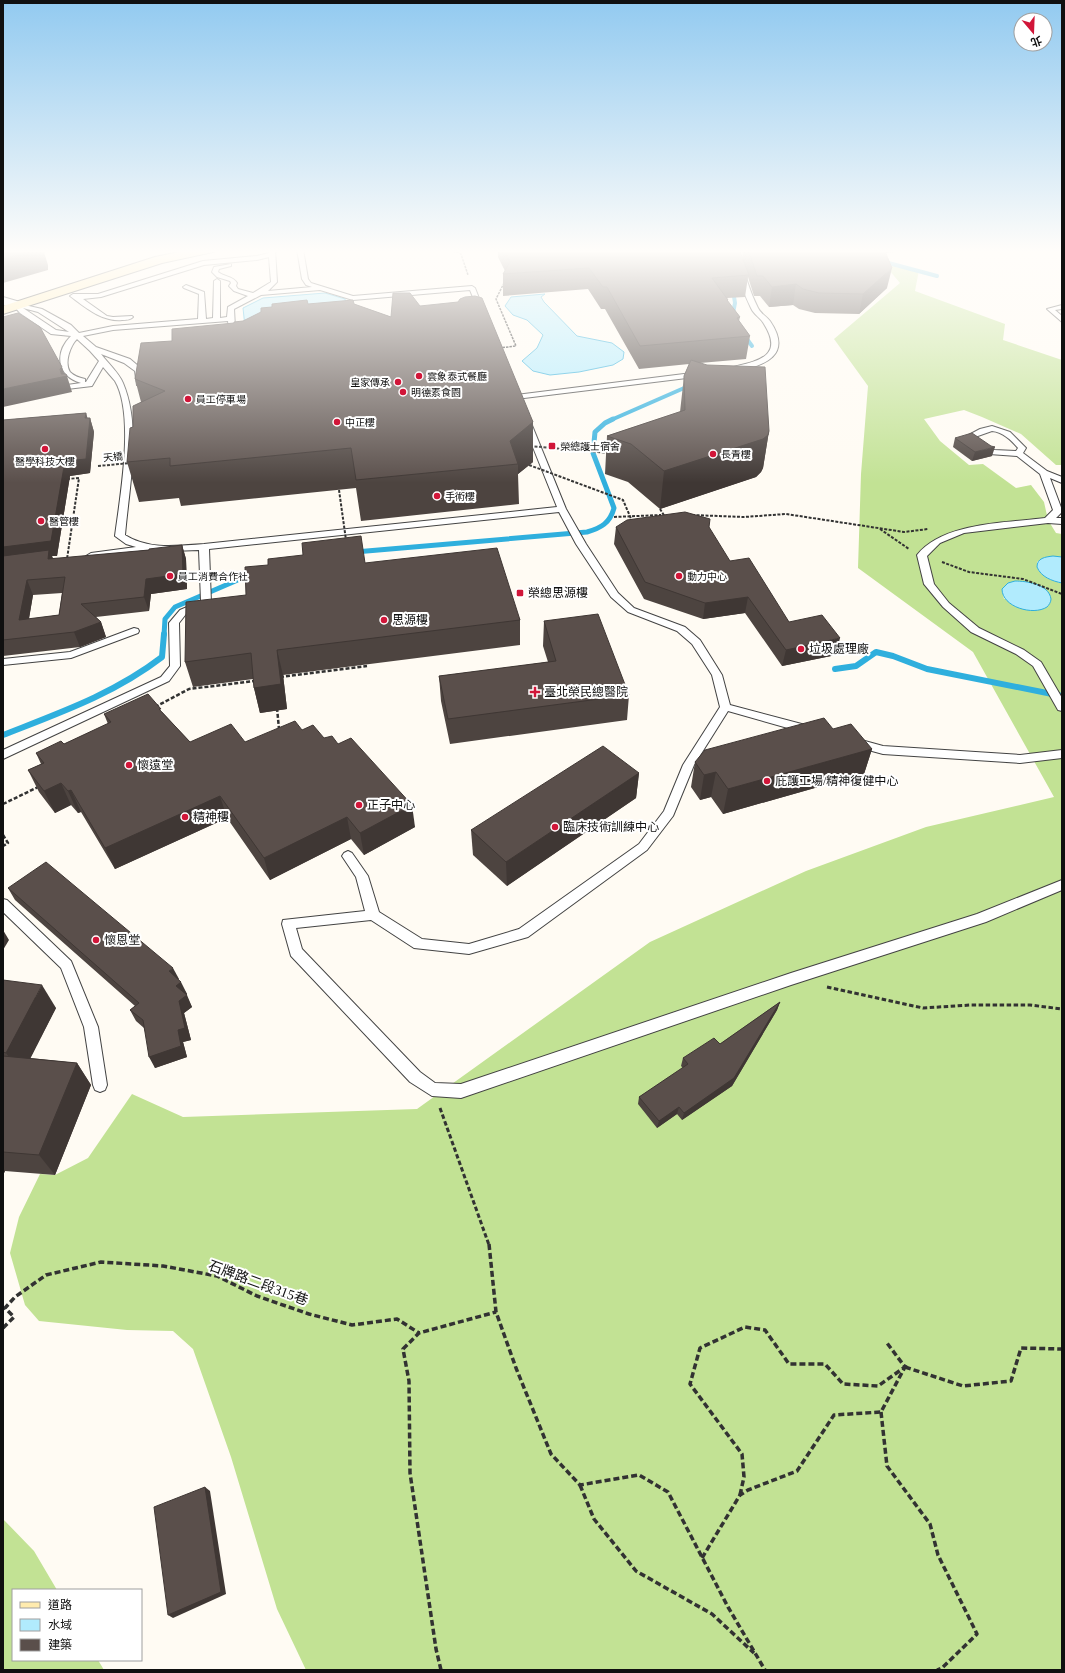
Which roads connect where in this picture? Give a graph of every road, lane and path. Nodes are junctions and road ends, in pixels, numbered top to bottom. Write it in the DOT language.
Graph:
graph roads {
  1 [pos="46,327"];
  2 [pos="68,327"];
  3 [pos="125,327"];
  4 [pos="232,327"];
  5 [pos="508,327"];
  6 [pos="769,327"];
  7 [pos="77,335"];
  8 [pos="246,335"];
  9 [pos="496,348"];
  10 [pos="93,349"];
  11 [pos="103,362"];
  12 [pos="724,371"];
  13 [pos="709,372"];
  14 [pos="82,381"];
  15 [pos="70,388"];
  16 [pos="141,389"];
  17 [pos="516,397"];
  18 [pos="525,418"];
  19 [pos="527,446"];
  20 [pos="614,454"];
  21 [pos="1019,454"];
  22 [pos="133,462"];
  23 [pos="529,465"];
  24 [pos="98,466"];
  25 [pos="1044,473"];
  26 [pos="64,480"];
  27 [pos="1062,480"];
  28 [pos="339,490"];
  29 [pos="562,509"];
  30 [pos="660,509"];
  31 [pos="666,515"];
  32 [pos="686,515"];
  33 [pos="614,517"];
  34 [pos="1048,520"];
  35 [pos="1062,521"];
  36 [pos="667,522"];
  37 [pos="635,528"];
  38 [pos="878,528"];
  39 [pos="933,529"];
  40 [pos="346,541"];
  41 [pos="204,547"];
  42 [pos="147,548"];
  43 [pos="922,555"];
  44 [pos="67,559"];
  45 [pos="924,566"];
  46 [pos="1062,594"];
  47 [pos="134,631"];
  48 [pos="3,662"];
  49 [pos="367,666"];
  50 [pos="273,678"];
  51 [pos="258,680"];
  52 [pos="276,705"];
  53 [pos="154,707"];
  54 [pos="726,707"];
  55 [pos="1062,707"];
  56 [pos="823,733"];
  57 [pos="280,734"];
  58 [pos="845,740"];
  59 [pos="1062,754"];
  60 [pos="3,755"];
  61 [pos="40,786"];
  62 [pos="3,804"];
  63 [pos="3,834"];
  64 [pos="3,846"];
  65 [pos="348,856"];
  66 [pos="1062,885"];
  67 [pos="3,904"];
  68 [pos="374,915"];
  69 [pos="822,986"];
  70 [pos="1062,1009"];
  71 [pos="100,1085"];
  72 [pos="432,1089"];
  73 [pos="496,1312"];
  74 [pos="3,1328"];
  75 [pos="419,1333"];
  76 [pos="887,1343"];
  77 [pos="1062,1349"];
  78 [pos="906,1366"];
  79 [pos="881,1412"];
  80 [pos="580,1485"];
  81 [pos="740,1495"];
  82 [pos="702,1558"];
  83 [pos="757,1656"];
  84 [pos="441,1670"];
  85 [pos="765,1670"];
  86 [pos="937,1670"];
  1 -- 7 [label="lane"];
  2 -- 7 [label="lane"];
  3 -- 7 [label="lane"];
  4 -- 8 [label="lane"];
  5 -- 9 [label="path, bridge"];
  6 -- 12 [label="lane"];
  7 -- 10 [label="lane"];
  7 -- 14 [label="lane"];
  10 -- 11 [label="lane"];
  10 -- 16 [label="lane"];
  11 -- 15 [label="lane"];
  11 -- 42 [label="lane"];
  13 -- 17 [label="lane"];
  18 -- 29 [label="lane"];
  19 -- 20 [label="path, bridge"];
  21 -- 21 [label="lane"];
  21 -- 25 [label="lane"];
  22 -- 24 [label="path, 天橋, bridge"];
  23 -- 37 [label="path, bridge"];
  25 -- 27 [label="lane"];
  25 -- 34 [label="lane"];
  26 -- 44 [label="path"];
  28 -- 40 [label="path, bridge"];
  29 -- 41 [label="lane"];
  29 -- 54 [label="lane"];
  30 -- 36 [label="path, bridge"];
  31 -- 33 [label="path"];
  32 -- 38 [label="path"];
  34 -- 35 [label="lane"];
  34 -- 43 [label="lane"];
  38 -- 39 [label="path"];
  38 -- 45 [label="path"];
  41 -- 42 [label="lane"];
  41 -- 60 [label="lane"];
  42 -- 44 [label="lane"];
  43 -- 45 [label="lane"];
  43 -- 46 [label="path"];
  45 -- 55 [label="lane"];
  47 -- 48 [label="lane"];
  49 -- 50 [label="path"];
  51 -- 53 [label="path"];
  52 -- 57 [label="path"];
  54 -- 56 [label="lane"];
  54 -- 68 [label="lane"];
  58 -- 59 [label="lane"];
  61 -- 62 [label="path"];
  63 -- 64 [label="path"];
  65 -- 68 [label="lane"];
  66 -- 72 [label="lane"];
  67 -- 71 [label="lane"];
  68 -- 72 [label="lane"];
  69 -- 70 [label="path"];
  72 -- 73 [label="path"];
  73 -- 75 [label="path"];
  73 -- 80 [label="path"];
  74 -- 75 [label="path, 石牌路二段315巷"];
  75 -- 84 [label="path"];
  76 -- 78 [label="path"];
  77 -- 78 [label="path"];
  78 -- 79 [label="path"];
  78 -- 81 [label="path"];
  79 -- 81 [label="path"];
  79 -- 86 [label="path"];
  80 -- 82 [label="path"];
  80 -- 83 [label="path"];
  81 -- 82 [label="path"];
  82 -- 83 [label="path"];
  83 -- 85 [label="path"];
}
